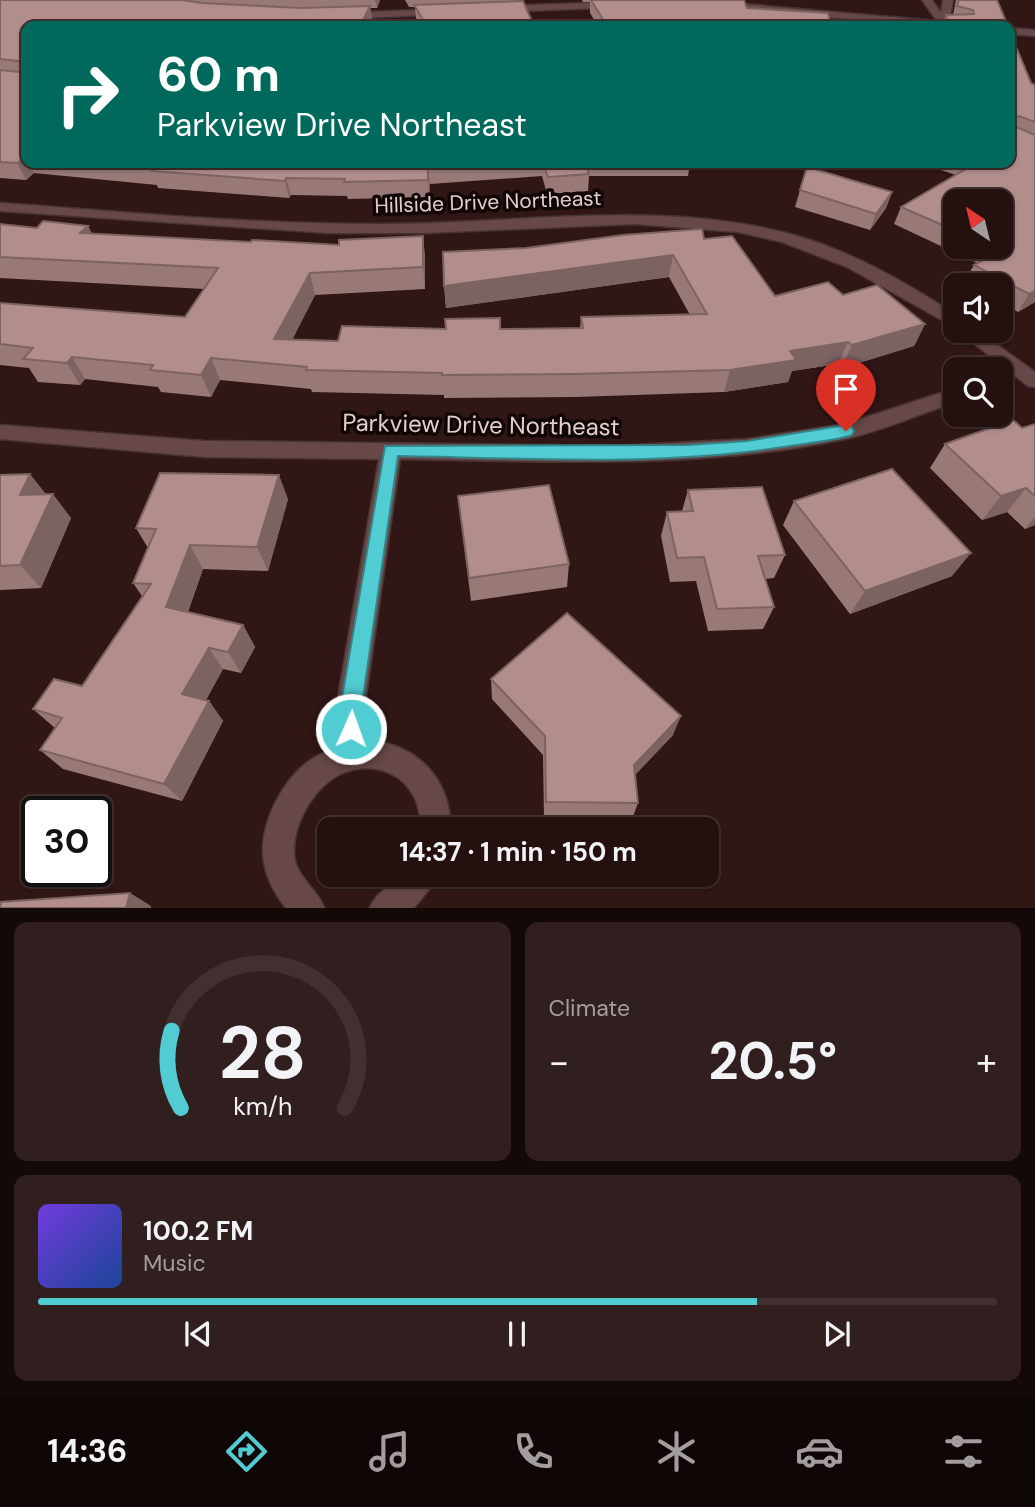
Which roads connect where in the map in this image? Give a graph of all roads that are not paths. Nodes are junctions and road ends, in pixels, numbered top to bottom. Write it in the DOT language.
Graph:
graph roads {
  1 [pos="927,0"];
  2 [pos="948,0"];
  3 [pos="588,3"];
  4 [pos="627,4"];
  5 [pos="711,5"];
  6 [pos="483,10"];
  7 [pos="457,11"];
  8 [pos="395,15"];
  9 [pos="329,16"];
  10 [pos="395,21"];
  11 [pos="914,21"];
  12 [pos="942,21"];
  13 [pos="944,21"];
  14 [pos="1015,31"];
  15 [pos="1035,33"];
  16 [pos="0,206"];
  17 [pos="943,314"];
  18 [pos="985,343"];
  19 [pos="1031,373"];
  20 [pos="1013,377"];
  21 [pos="943,399"];
  22 [pos="0,432"];
  23 [pos="391,450"];
  24 [pos="351,754"];
  25 [pos="434,817"];
  26 [pos="410,887"];
  27 [pos="309,908"];
  28 [pos="386,908"];
  1 -- 12 [label="street"];
  2 -- 13 [label="street"];
  3 -- 4 [label="street"];
  3 -- 6 [label="street"];
  5 -- 11 [label="street"];
  7 -- 8 [label="street"];
  8 -- 9 [label="street"];
  8 -- 10 [label="street"];
  14 -- 15 [label="street"];
  16 -- 17 [label="street, Hillside Drive Northeast"];
  18 -- 19 [label="street"];
  19 -- 20 [label="street"];
  21 -- 23 [label="street, Parkview Drive Northeast"];
  22 -- 23 [label="street, Parkview Drive Northeast"];
  23 -- 24 [label="street"];
  24 -- 25 [label="street"];
  24 -- 27 [label="street"];
  26 -- 28 [label="street"];
}
